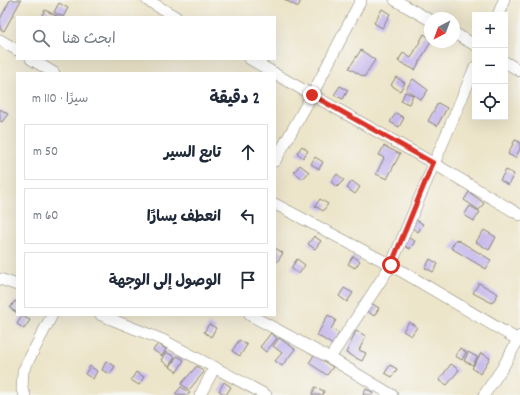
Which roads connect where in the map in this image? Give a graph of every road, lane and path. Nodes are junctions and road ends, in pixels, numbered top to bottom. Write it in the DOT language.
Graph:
graph roads {
  1 [pos="147,0"];
  2 [pos="361,0"];
  3 [pos="395,0"];
  4 [pos="504,0"];
  5 [pos="499,12"];
  6 [pos="174,16"];
  7 [pos="424,17"];
  8 [pos="460,37"];
  9 [pos="0,40"];
  10 [pos="472,43"];
  11 [pos="16,49"];
  12 [pos="33,60"];
  13 [pos="252,60"];
  14 [pos="508,64"];
  15 [pos="520,71"];
  16 [pos="52,72"];
  17 [pos="272,72"];
  18 [pos="276,74"];
  19 [pos="472,74"];
  20 [pos="312,95"];
  21 [pos="276,159"];
  22 [pos="433,163"];
  23 [pos="276,205"];
  24 [pos="520,215"];
  25 [pos="391,265"];
  26 [pos="0,279"];
  27 [pos="16,286"];
  28 [pos="51,316"];
  29 [pos="108,316"];
  30 [pos="252,316"];
  31 [pos="519,339"];
  32 [pos="330,358"];
  33 [pos="215,368"];
  34 [pos="25,395"];
  35 [pos="200,395"];
  36 [pos="266,395"];
  37 [pos="392,395"];
  38 [pos="484,395"];
  1 -- 6 [label="street"];
  2 -- 20 [label="street"];
  3 -- 7 [label="street"];
  4 -- 5 [label="street"];
  8 -- 10 [label="street"];
  9 -- 11 [label="street"];
  12 -- 16 [label="street"];
  13 -- 17 [label="street"];
  14 -- 15 [label="street"];
  18 -- 20 [label="street"];
  19 -- 22 [label="street"];
  20 -- 21 [label="street"];
  20 -- 22 [label="street"];
  22 -- 24 [label="street"];
  22 -- 25 [label="street"];
  23 -- 25 [label="street"];
  25 -- 31 [label="street"];
  25 -- 32 [label="street"];
  26 -- 27 [label="street"];
  28 -- 34 [label="street"];
  29 -- 33 [label="street"];
  30 -- 32 [label="street"];
  31 -- 38 [label="street"];
  32 -- 37 [label="street"];
  33 -- 35 [label="street"];
  33 -- 36 [label="street"];
}
